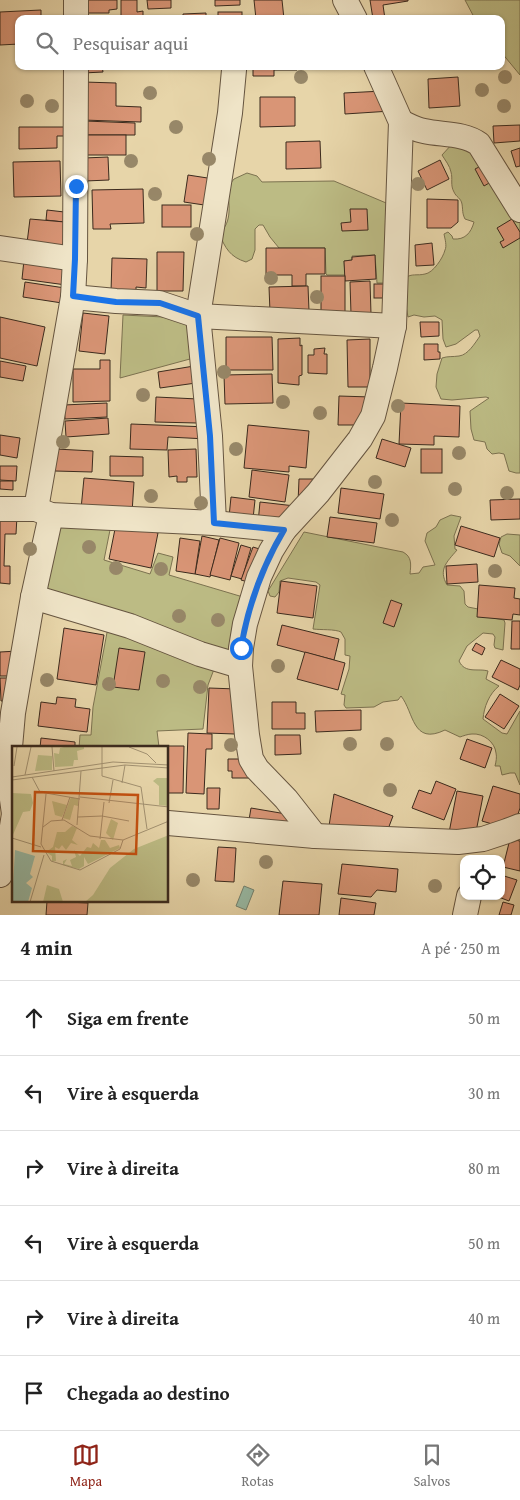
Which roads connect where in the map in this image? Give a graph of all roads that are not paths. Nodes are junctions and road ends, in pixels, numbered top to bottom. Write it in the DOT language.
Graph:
graph roads {
  1 [pos="76,0"];
  2 [pos="345,0"];
  3 [pos="76,15"];
  4 [pos="353,15"];
  5 [pos="76,70"];
  6 [pos="234,70"];
  7 [pos="378,70"];
  8 [pos="401,122"];
  9 [pos="520,210"];
  10 [pos="0,248"];
  11 [pos="75,259"];
  12 [pos="73,296"];
  13 [pos="198,316"];
  14 [pos="394,326"];
  15 [pos="0,509"];
  16 [pos="43,512"];
  17 [pos="214,523"];
  18 [pos="284,530"];
  19 [pos="33,597"];
  20 [pos="240,666"];
  21 [pos="12,799"];
  22 [pos="169,823"];
  23 [pos="12,826"];
  24 [pos="520,826"];
  25 [pos="315,836"];
  26 [pos="481,849"];
  27 [pos="0,875"];
  28 [pos="468,900"];
  29 [pos="465,915"];
  1 -- 3 [label="street"];
  2 -- 4 [label="street"];
  5 -- 11 [label="street"];
  6 -- 13 [label="street"];
  7 -- 8 [label="street"];
  8 -- 9 [label="street"];
  8 -- 14 [label="street"];
  10 -- 11 [label="street"];
  11 -- 12 [label="street"];
  12 -- 13 [label="street"];
  12 -- 16 [label="street"];
  13 -- 14 [label="street"];
  13 -- 17 [label="street"];
  14 -- 18 [label="street"];
  15 -- 16 [label="street"];
  16 -- 17 [label="street"];
  16 -- 19 [label="street"];
  17 -- 18 [label="street"];
  18 -- 20 [label="street"];
  19 -- 20 [label="street"];
  19 -- 21 [label="street"];
  20 -- 25 [label="street"];
  22 -- 25 [label="street"];
  23 -- 27 [label="street"];
  24 -- 26 [label="street"];
  25 -- 26 [label="street"];
  28 -- 29 [label="street"];
}
